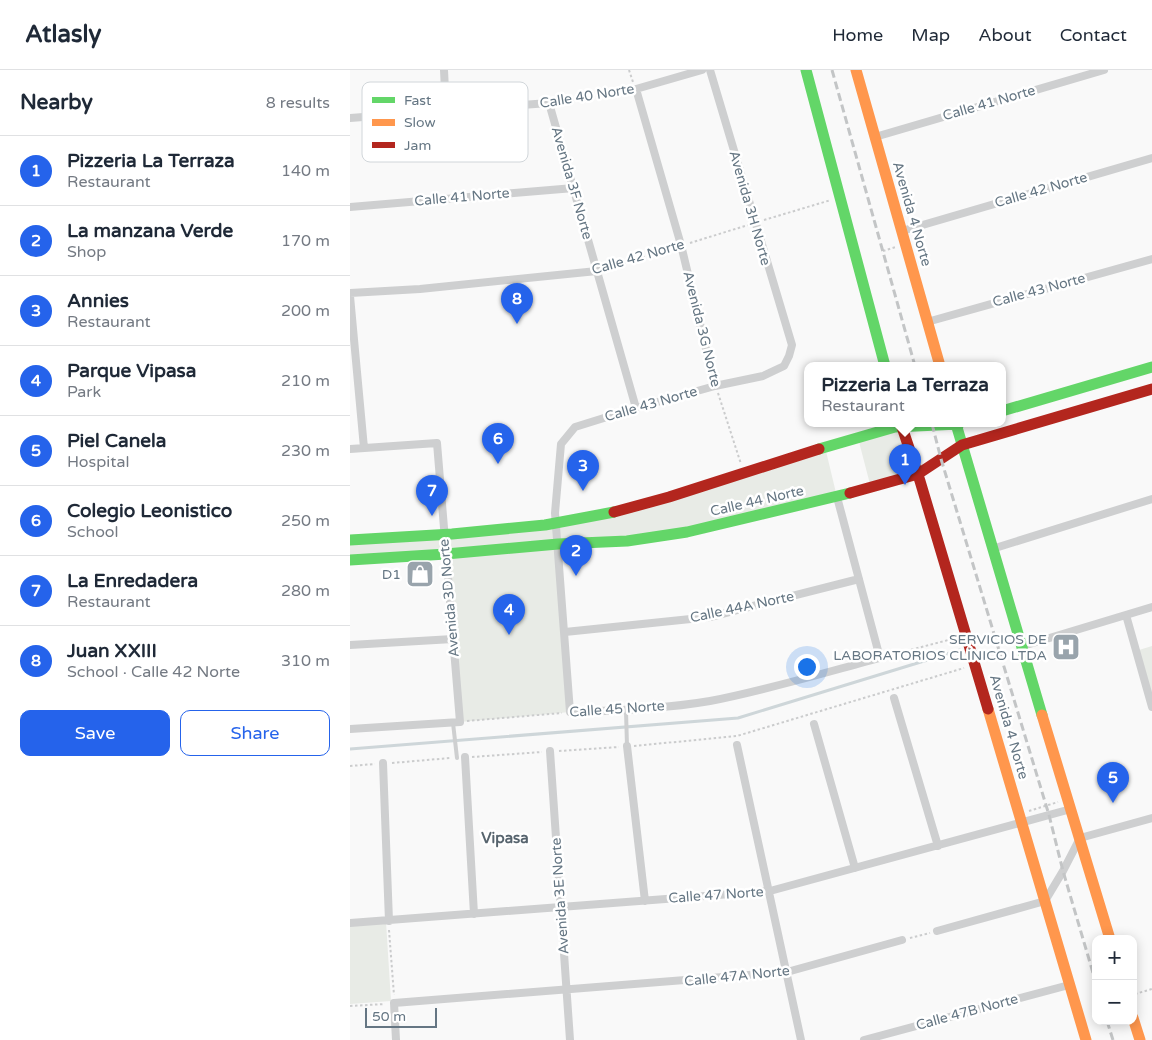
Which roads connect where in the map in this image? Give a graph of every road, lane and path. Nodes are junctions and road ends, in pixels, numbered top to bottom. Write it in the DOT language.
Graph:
graph roads {
  1 [pos="629,70"];
  2 [pos="702,70"];
  3 [pos="710,70"];
  4 [pos="806,70"];
  5 [pos="856,70"];
  6 [pos="1104,70"];
  7 [pos="636,90"];
  8 [pos="548,103"];
  9 [pos="528,105"];
  10 [pos="875,137"];
  11 [pos="1152,158"];
  12 [pos="574,188"];
  13 [pos="831,200"];
  14 [pos="350,207"];
  15 [pos="755,223"];
  16 [pos="902,231"];
  17 [pos="681,245"];
  18 [pos="1152,260"];
  19 [pos="597,271"];
  20 [pos="350,294"];
  21 [pos="927,322"];
  22 [pos="792,345"];
  23 [pos="884,362"];
  24 [pos="939,362"];
  25 [pos="1152,367"];
  26 [pos="715,386"];
  27 [pos="1152,389"];
  28 [pos="636,408"];
  29 [pos="1006,410"];
  30 [pos="895,427"];
  31 [pos="902,427"];
  32 [pos="958,427"];
  33 [pos="962,445"];
  34 [pos="364,448"];
  35 [pos="350,449"];
  36 [pos="744,473"];
  37 [pos="918,474"];
  38 [pos="837,497"];
  39 [pos="1152,499"];
  40 [pos="556,523"];
  41 [pos="444,535"];
  42 [pos="350,540"];
  43 [pos="558,544"];
  44 [pos="992,549"];
  45 [pos="446,554"];
  46 [pos="350,560"];
  47 [pos="859,579"];
  48 [pos="1152,607"];
  49 [pos="1126,615"];
  50 [pos="565,632"];
  51 [pos="956,638"];
  52 [pos="453,639"];
  53 [pos="350,646"];
  54 [pos="1023,646"];
  55 [pos="880,658"];
  56 [pos="965,667"];
  57 [pos="894,698"];
  58 [pos="1152,707"];
  59 [pos="626,711"];
  60 [pos="570,712"];
  61 [pos="456,722"];
  62 [pos="814,724"];
  63 [pos="350,729"];
  64 [pos="737,736"];
  65 [pos="627,743"];
  66 [pos="737,745"];
  67 [pos="550,751"];
  68 [pos="461,758"];
  69 [pos="383,764"];
  70 [pos="1070,804"];
  71 [pos="1029,810"];
  72 [pos="1152,818"];
  73 [pos="1021,823"];
  74 [pos="1080,838"];
  75 [pos="938,846"];
  76 [pos="855,868"];
  77 [pos="770,891"];
  78 [pos="644,901"];
  79 [pos="1044,901"];
  80 [pos="560,907"];
  81 [pos="474,914"];
  82 [pos="350,924"];
  83 [pos="389,924"];
  84 [pos="937,931"];
  85 [pos="1109,935"];
  86 [pos="902,940"];
  87 [pos="787,972"];
  88 [pos="1069,984"];
  89 [pos="1152,989"];
  90 [pos="567,991"];
  91 [pos="1137,994"];
  92 [pos="394,1003"];
  93 [pos="350,1006"];
  94 [pos="1135,1025"];
  95 [pos="396,1040"];
  96 [pos="570,1040"];
  97 [pos="801,1040"];
  98 [pos="864,1040"];
  99 [pos="1086,1040"];
  100 [pos="1140,1040"];
  1 -- 7 [label="path"];
  2 -- 7 [label="street, Calle 40 Norte"];
  3 -- 15 [label="street, Avenida 3H Norte"];
  4 -- 23 [label="main road"];
  5 -- 10 [label="main road, Avenida 4 Norte"];
  6 -- 10 [label="street, Calle 41 Norte"];
  7 -- 8 [label="path, Calle 40 Norte"];
  7 -- 17 [label="street, Avenida 3G Norte"];
  8 -- 9 [label="street, Calle 40 Norte"];
  8 -- 12 [label="street, Avenida 3F Norte"];
  10 -- 16 [label="main road, Avenida 4 Norte"];
  11 -- 16 [label="street, Calle 42 Norte"];
  12 -- 14 [label="street, Calle 41 Norte"];
  12 -- 19 [label="street, Avenida 3F Norte"];
  13 -- 15 [label="path, Calle 42 Norte"];
  15 -- 17 [label="path, Calle 42 Norte"];
  15 -- 22 [label="street, Avenida 3H Norte"];
  16 -- 21 [label="main road, Avenida 4 Norte"];
  17 -- 19 [label="path, Calle 42 Norte"];
  17 -- 26 [label="street, Avenida 3G Norte"];
  18 -- 21 [label="street, Calle 43 Norte"];
  19 -- 20 [label="street, Calle 42 Norte"];
  19 -- 28 [label="street, Avenida 3F Norte"];
  20 -- 34 [label="street"];
  21 -- 24 [label="main road, Avenida 4 Norte"];
  22 -- 26 [label="street, Calle 43 Norte"];
  25 -- 29 [label="main road"];
  26 -- 28 [label="street, Calle 43 Norte"];
  26 -- 36 [label="path, Avenida 3G Norte"];
  27 -- 33 [label="main road, Calle 44 Norte"];
  28 -- 40 [label="street, Calle 43 Norte"];
  30 -- 36 [label="main road, Calle 44 Norte"];
  31 -- 37 [label="main road, Avenida 4 Norte"];
  32 -- 33 [label="main road"];
  33 -- 37 [label="main road, Calle 44 Norte"];
  33 -- 44 [label="main road"];
  34 -- 35 [label="street"];
  34 -- 41 [label="street, Avenida 3D Norte"];
  36 -- 40 [label="main road, Calle 44 Norte"];
  37 -- 38 [label="main road, Calle 44 Norte"];
  37 -- 73 [label="main road, Avenida 4 Norte"];
  38 -- 43 [label="main road, Calle 44 Norte"];
  38 -- 47 [label="street"];
  39 -- 44 [label="street"];
  40 -- 41 [label="main road, Calle 44 Norte"];
  40 -- 43 [label="street"];
  41 -- 42 [label="main road, Calle 44 Norte"];
  41 -- 45 [label="street, Avenida 3D Norte"];
  43 -- 45 [label="main road, Calle 44 Norte"];
  43 -- 50 [label="street"];
  44 -- 54 [label="main road"];
  45 -- 46 [label="main road, Calle 44 Norte"];
  45 -- 52 [label="street, Avenida 3D Norte"];
  47 -- 50 [label="street, Calle 44A Norte"];
  47 -- 55 [label="street"];
  48 -- 49 [label="street"];
  49 -- 54 [label="street"];
  49 -- 58 [label="street"];
  50 -- 60 [label="street"];
  51 -- 55 [label="path"];
  52 -- 53 [label="street"];
  52 -- 61 [label="street, Avenida 3D Norte"];
  54 -- 70 [label="main road"];
  55 -- 59 [label="street, Calle 45 Norte"];
  56 -- 64 [label="path"];
  57 -- 75 [label="street"];
  59 -- 60 [label="street, Calle 45 Norte"];
  59 -- 65 [label="lane"];
  60 -- 61 [label="path, Calle 45 Norte"];
  61 -- 63 [label="street"];
  61 -- 68 [label="lane"];
  62 -- 76 [label="street"];
  65 -- 78 [label="street"];
  66 -- 77 [label="street"];
  67 -- 80 [label="street, Avenida 3E Norte"];
  68 -- 81 [label="street"];
  69 -- 83 [label="street"];
  70 -- 71 [label="path"];
  70 -- 73 [label="street, Calle 47 Norte"];
  70 -- 74 [label="main road"];
  72 -- 74 [label="street"];
  73 -- 75 [label="street, Calle 47 Norte"];
  73 -- 79 [label="main road, Avenida 4 Norte"];
  74 -- 79 [label="street"];
  74 -- 85 [label="main road"];
  75 -- 76 [label="street, Calle 47 Norte"];
  76 -- 77 [label="street, Calle 47 Norte"];
  77 -- 78 [label="street, Calle 47 Norte"];
  77 -- 87 [label="street"];
  78 -- 80 [label="street, Calle 47 Norte"];
  79 -- 84 [label="street"];
  79 -- 88 [label="main road, Avenida 4 Norte"];
  80 -- 81 [label="street, Calle 47 Norte"];
  80 -- 90 [label="street, Avenida 3E Norte"];
  81 -- 83 [label="street, Calle 47 Norte"];
  82 -- 83 [label="street, Calle 47 Norte"];
  83 -- 92 [label="path"];
  84 -- 86 [label="path"];
  86 -- 87 [label="street, Calle 47A Norte"];
  87 -- 90 [label="street, Calle 47A Norte"];
  87 -- 97 [label="street"];
  88 -- 98 [label="street, Calle 47B Norte"];
  88 -- 99 [label="main road, Avenida 4 Norte"];
  89 -- 91 [label="path"];
  90 -- 92 [label="street, Calle 47A Norte"];
  90 -- 96 [label="street, Avenida 3E Norte"];
  92 -- 93 [label="path"];
  92 -- 95 [label="street"];
  94 -- 100 [label="main road"];
}
